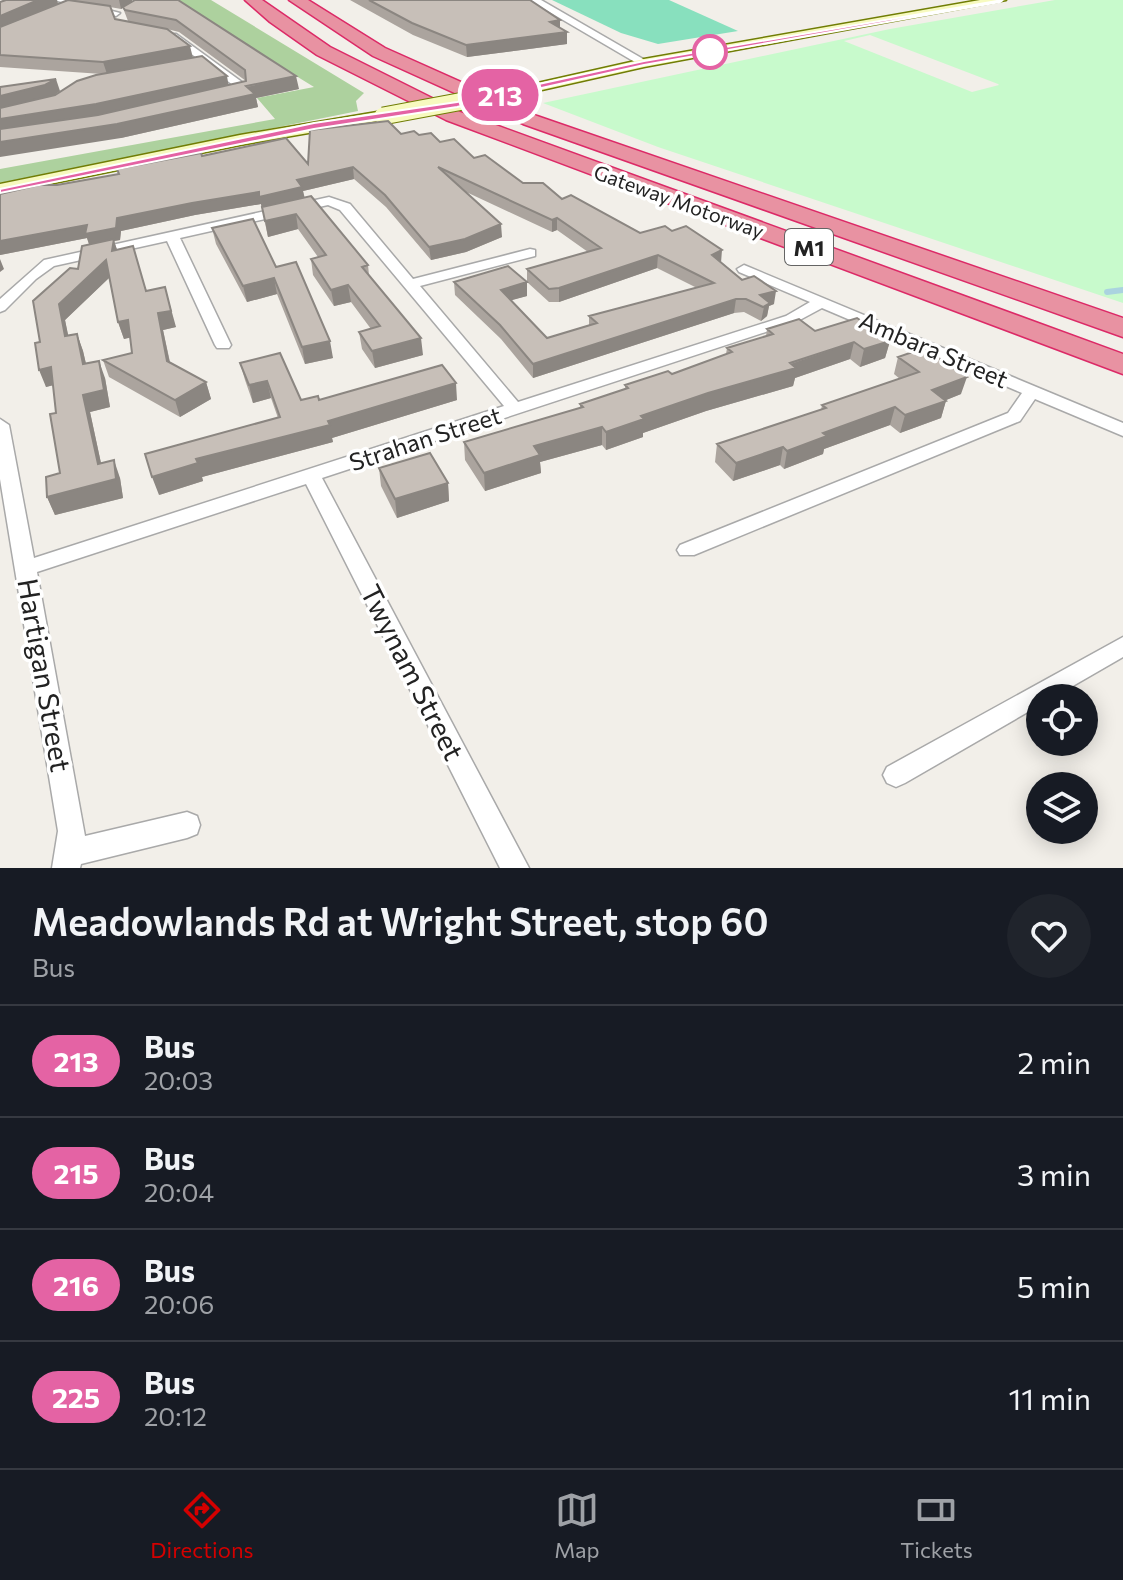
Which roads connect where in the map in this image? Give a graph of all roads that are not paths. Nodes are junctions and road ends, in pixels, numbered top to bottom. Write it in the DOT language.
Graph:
graph roads {
  1 [pos="58,0"];
  2 [pos="297,0"];
  3 [pos="534,0"];
  4 [pos="1000,0"];
  5 [pos="70,5"];
  6 [pos="247,6"];
  7 [pos="54,11"];
  8 [pos="118,18"];
  9 [pos="156,32"];
  10 [pos="205,62"];
  11 [pos="644,63"];
  12 [pos="192,64"];
  13 [pos="221,98"];
  14 [pos="0,189"];
  15 [pos="171,234"];
  16 [pos="530,253"];
  17 [pos="744,269"];
  18 [pos="411,284"];
  19 [pos="821,302"];
  20 [pos="0,307"];
  21 [pos="1123,328"];
  22 [pos="223,345"];
  23 [pos="1123,365"];
  24 [pos="1032,391"];
  25 [pos="515,409"];
  26 [pos="0,425"];
  27 [pos="1123,430"];
  28 [pos="2,463"];
  29 [pos="311,475"];
  30 [pos="687,550"];
  31 [pos="26,568"];
  32 [pos="1123,646"];
  33 [pos="896,775"];
  34 [pos="187,825"];
  35 [pos="69,851"];
  36 [pos="515,868"];
  1 -- 5 [label="street"];
  2 -- 21 [label="highway, Gateway Motorway / M1"];
  3 -- 11 [label="street"];
  4 -- 11 [label="main road"];
  5 -- 7 [label="street"];
  5 -- 8 [label="street"];
  6 -- 23 [label="highway, Gateway Motorway / M1"];
  9 -- 10 [label="street"];
  10 -- 12 [label="street"];
  10 -- 13 [label="street"];
  11 -- 14 [label="main road, bridge"];
  15 -- 18 [label="street"];
  15 -- 20 [label="street"];
  15 -- 22 [label="street"];
  16 -- 18 [label="street"];
  17 -- 19 [label="street, Ambara Street"];
  18 -- 25 [label="street"];
  19 -- 24 [label="street, Ambara Street"];
  19 -- 25 [label="street, Strahan Street"];
  24 -- 27 [label="street, Ambara Street"];
  24 -- 30 [label="street"];
  25 -- 29 [label="street, Strahan Street"];
  26 -- 28 [label="street, Hartigan Street"];
  28 -- 31 [label="street, Hartigan Street"];
  29 -- 31 [label="street, Strahan Street"];
  29 -- 36 [label="street, Twynam Street"];
  31 -- 35 [label="street, Hartigan Street"];
  32 -- 33 [label="street"];
  34 -- 35 [label="street"];
}
